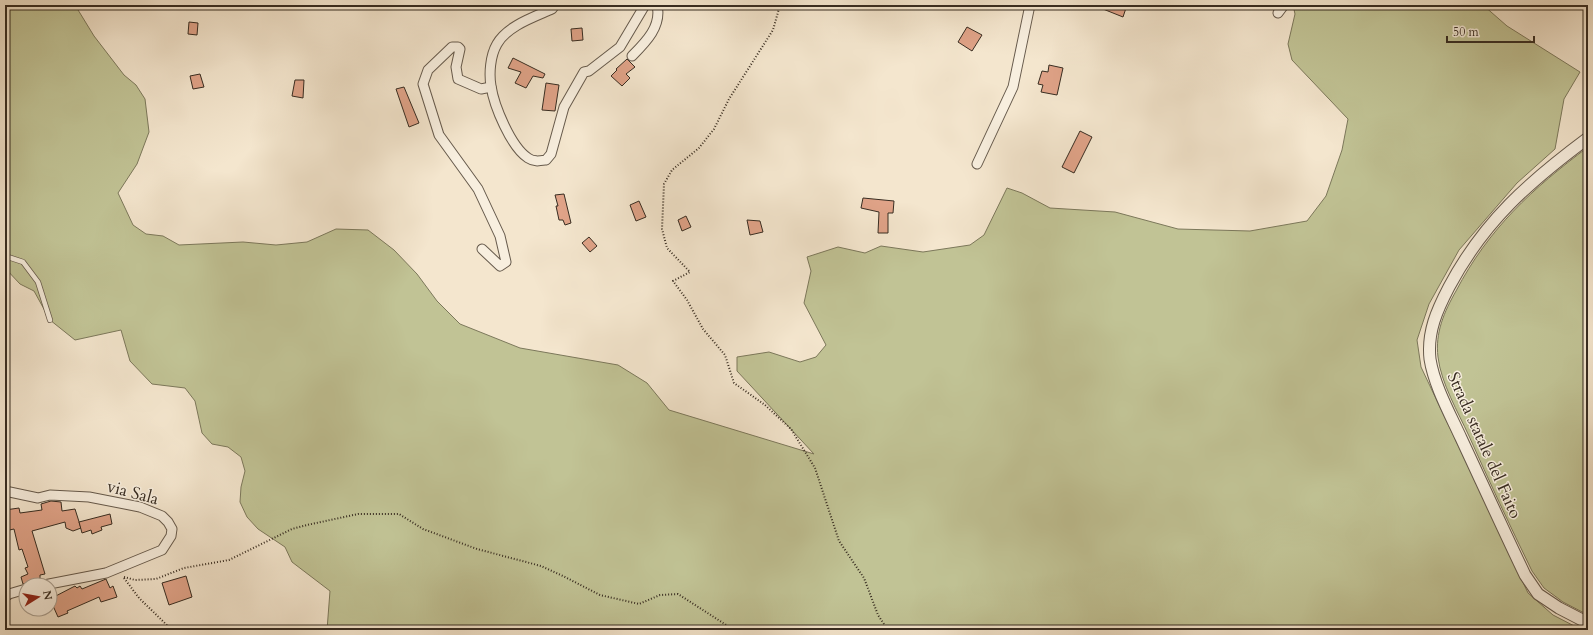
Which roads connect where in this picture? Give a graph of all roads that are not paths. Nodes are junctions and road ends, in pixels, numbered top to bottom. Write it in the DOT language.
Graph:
graph roads {
  1 [pos="555,5"];
  2 [pos="645,5"];
  3 [pos="657,5"];
  4 [pos="1030,5"];
  5 [pos="1284,5"];
  6 [pos="1278,13"];
  7 [pos="632,56"];
  8 [pos="491,87"];
  9 [pos="1588,138"];
  10 [pos="977,164"];
  11 [pos="482,250"];
  12 [pos="5,256"];
  13 [pos="50,320"];
  14 [pos="5,491"];
  15 [pos="58,582"];
  16 [pos="18,591"];
  17 [pos="5,597"];
  18 [pos="1588,623"];
  1 -- 8 [label="street"];
  2 -- 8 [label="street"];
  3 -- 7 [label="street"];
  4 -- 10 [label="street"];
  5 -- 6 [label="street"];
  8 -- 11 [label="street"];
  9 -- 18 [label="street, Strada statale del Faito"];
  12 -- 13 [label="lane"];
  14 -- 15 [label="street, via Sala"];
  16 -- 17 [label="street"];
}
